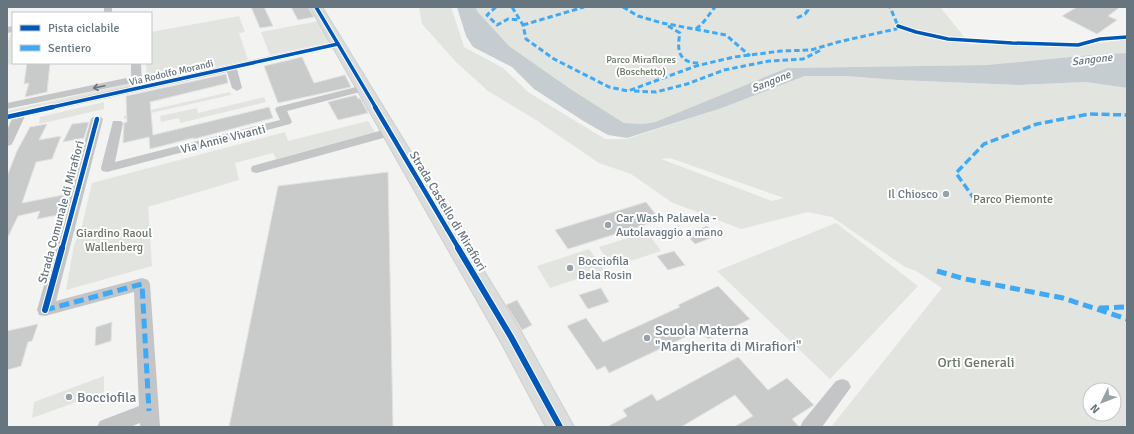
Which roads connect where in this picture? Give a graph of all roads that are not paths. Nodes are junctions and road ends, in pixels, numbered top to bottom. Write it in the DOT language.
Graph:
graph roads {
  1 [pos="316,7"];
  2 [pos="338,44"];
  3 [pos="136,64"];
  4 [pos="231,68"];
  5 [pos="137,84"];
  6 [pos="237,88"];
  7 [pos="364,88"];
  8 [pos="7,106"];
  9 [pos="20,114"];
  10 [pos="7,118"];
  11 [pos="97,119"];
  12 [pos="117,123"];
  13 [pos="390,132"];
  14 [pos="7,142"];
  15 [pos="257,168"];
  16 [pos="842,387"];
  17 [pos="149,419"];
  18 [pos="107,427"];
  19 [pos="560,427"];
  20 [pos="810,427"];
  1 -- 2 [label="street, Strada Castello di Mirafiori"];
  2 -- 4 [label="street, Via Rodolfo Morandi"];
  2 -- 7 [label="street, Strada Castello di Mirafiori"];
  3 -- 5 [label="street"];
  4 -- 5 [label="street, Via Rodolfo Morandi"];
  4 -- 6 [label="street, Via Rodolfo Morandi"];
  5 -- 8 [label="street, Via Rodolfo Morandi, one-way"];
  5 -- 9 [label="street, Via Rodolfo Morandi"];
  7 -- 12 [label="street, Via Annie Vivanti"];
  7 -- 13 [label="street, Strada Castello di Mirafiori"];
  9 -- 10 [label="street, Via Rodolfo Morandi"];
  9 -- 14 [label="street"];
  11 -- 17 [label="street, Strada Comunale di Mirafiori"];
  13 -- 15 [label="street"];
  13 -- 19 [label="street, Strada Castello di Mirafiori"];
  16 -- 20 [label="street"];
  17 -- 18 [label="street"];
}
